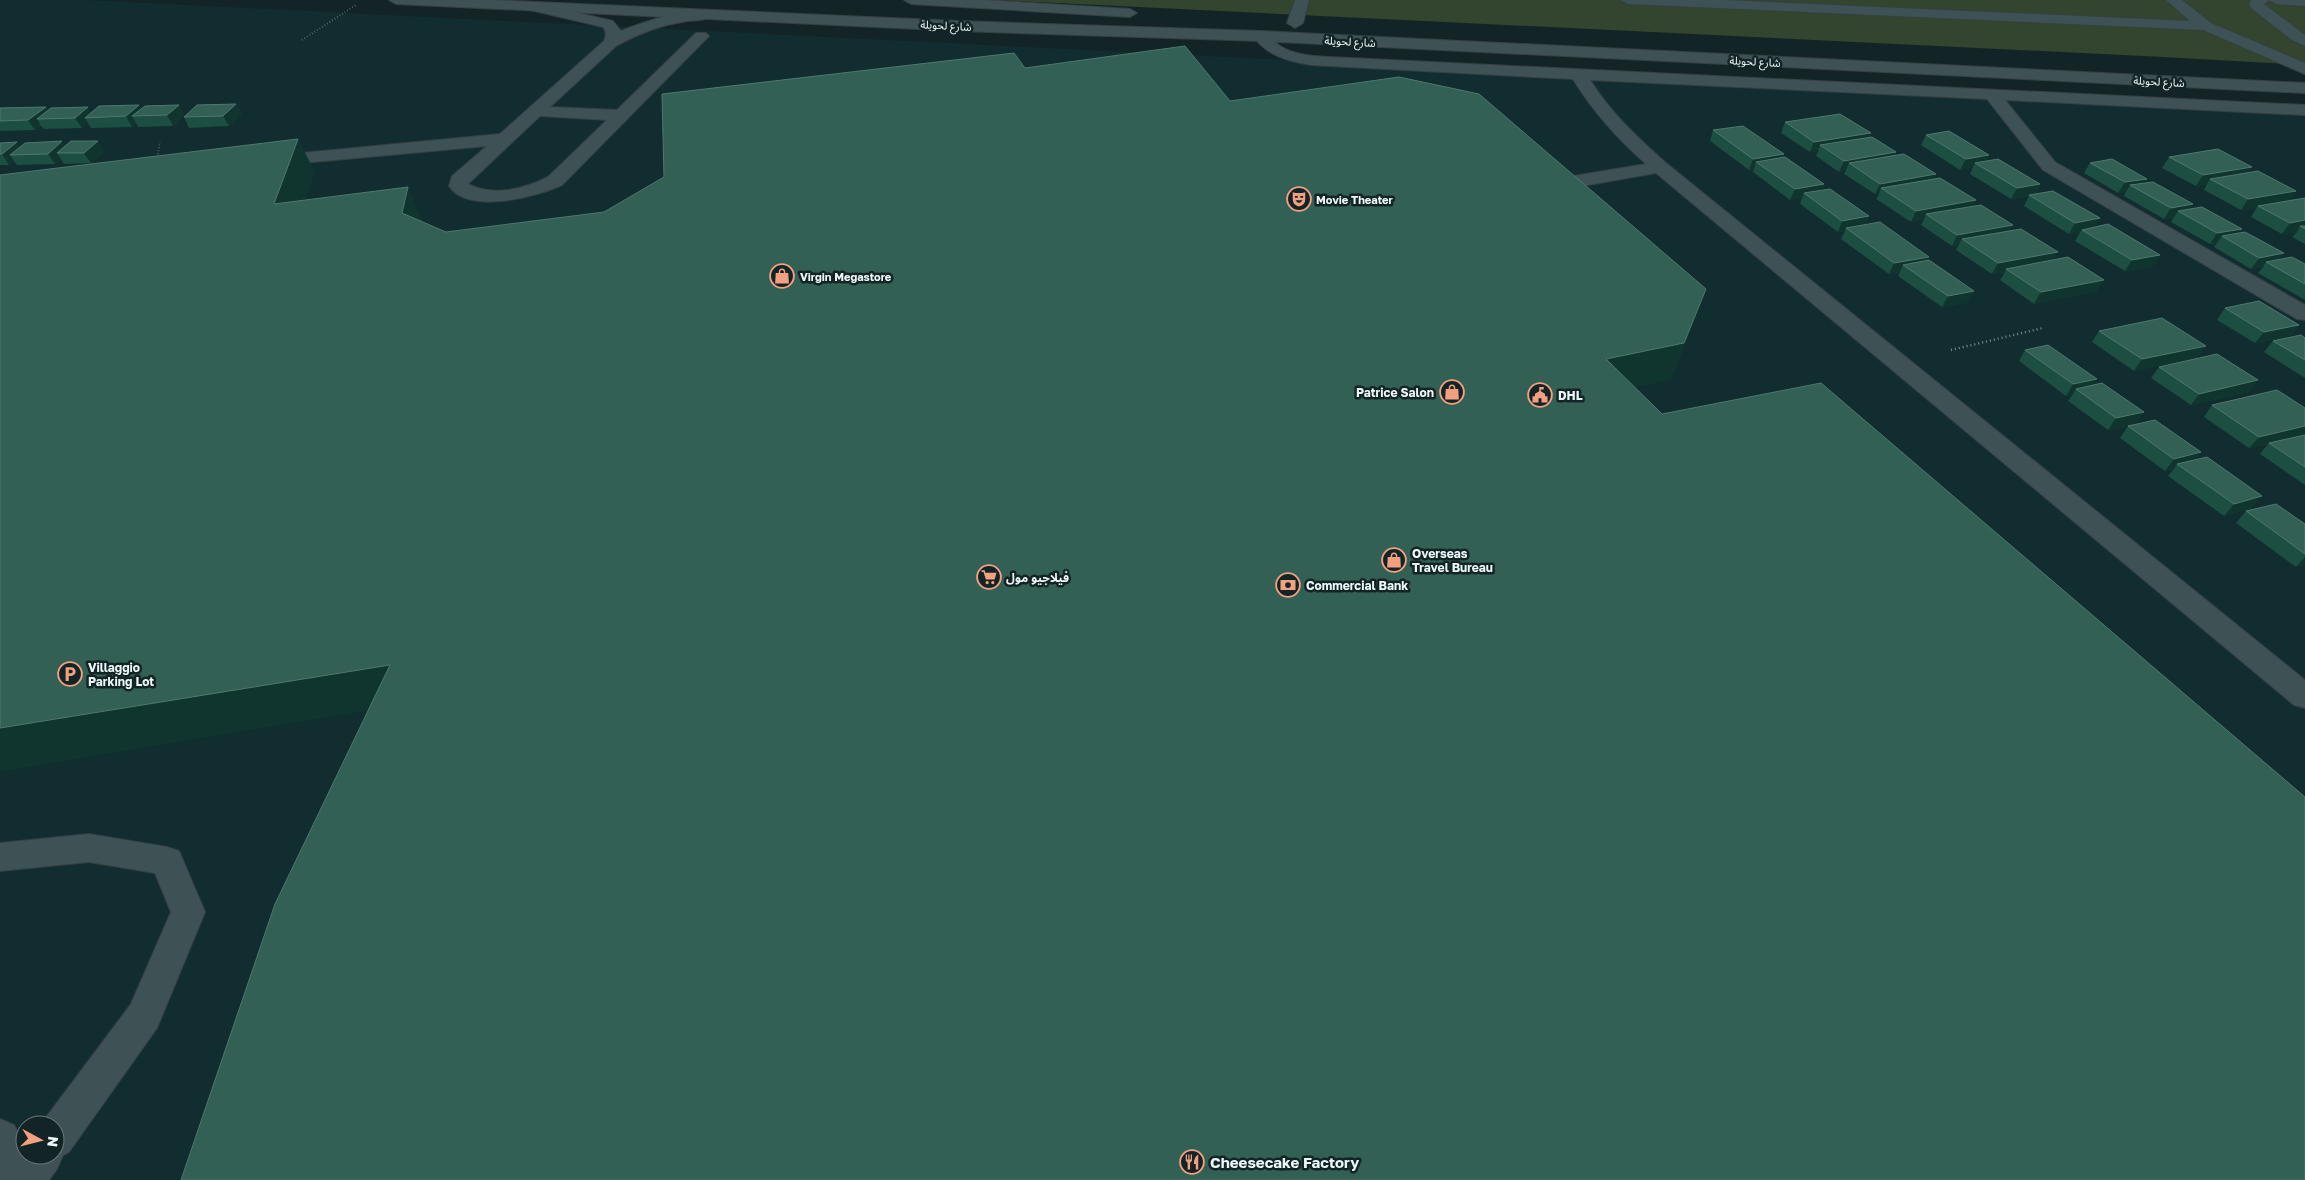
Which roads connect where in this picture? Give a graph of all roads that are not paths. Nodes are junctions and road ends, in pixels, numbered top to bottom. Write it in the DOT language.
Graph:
graph roads {
  1 [pos="396,0"];
  2 [pos="911,0"];
  3 [pos="1302,0"];
  4 [pos="1628,0"];
  5 [pos="2173,0"];
  6 [pos="2262,0"];
  7 [pos="2276,0"];
  8 [pos="1695,2"];
  9 [pos="2305,2"];
  10 [pos="974,4"];
  11 [pos="531,6"];
  12 [pos="705,14"];
  13 [pos="1141,14"];
  14 [pos="1295,23"];
  15 [pos="960,26"];
  16 [pos="2206,26"];
  17 [pos="1260,29"];
  18 [pos="1453,30"];
  19 [pos="701,36"];
  20 [pos="2305,40"];
  21 [pos="611,43"];
  22 [pos="1790,46"];
  23 [pos="1810,64"];
  24 [pos="2265,68"];
  25 [pos="2305,69"];
  26 [pos="1578,74"];
  27 [pos="1802,84"];
  28 [pos="2305,88"];
  29 [pos="1991,94"];
  30 [pos="2282,109"];
  31 [pos="2305,110"];
  32 [pos="534,111"];
  33 [pos="619,115"];
  34 [pos="2305,120"];
  35 [pos="503,139"];
  36 [pos="252,163"];
  37 [pos="1660,167"];
  38 [pos="1525,190"];
  39 [pos="2305,314"];
  40 [pos="2305,697"];
  41 [pos="0,857"];
  42 [pos="65,1124"];
  43 [pos="0,1139"];
  44 [pos="35,1165"];
  45 [pos="19,1180"];
  46 [pos="24,1180"];
  1 -- 11 [label="street, شارع لحويلة"];
  2 -- 10 [label="street, شارع لحويلة"];
  3 -- 14 [label="street"];
  4 -- 8 [label="street"];
  5 -- 16 [label="street"];
  6 -- 20 [label="street"];
  7 -- 9 [label="street"];
  8 -- 16 [label="street"];
  10 -- 13 [label="street, شارع لحويلة"];
  10 -- 15 [label="street"];
  11 -- 12 [label="street, شارع لحويلة"];
  11 -- 21 [label="street"];
  12 -- 15 [label="street, شارع لحويلة"];
  12 -- 21 [label="street"];
  14 -- 17 [label="street, شارع لحويلة"];
  14 -- 18 [label="street, شارع لحويلة"];
  15 -- 17 [label="street, شارع لحويلة"];
  16 -- 25 [label="street"];
  17 -- 23 [label="street, شارع لحويلة"];
  17 -- 26 [label="street"];
  19 -- 33 [label="street"];
  21 -- 32 [label="street"];
  22 -- 23 [label="street"];
  23 -- 27 [label="street"];
  23 -- 28 [label="street, شارع لحويلة"];
  24 -- 25 [label="street"];
  26 -- 27 [label="street"];
  26 -- 37 [label="street"];
  27 -- 29 [label="street"];
  29 -- 30 [label="street"];
  29 -- 39 [label="street"];
  30 -- 31 [label="street"];
  30 -- 34 [label="street"];
  32 -- 33 [label="street"];
  32 -- 35 [label="street"];
  33 -- 35 [label="street"];
  35 -- 36 [label="street"];
  37 -- 38 [label="street"];
  37 -- 40 [label="street"];
  41 -- 42 [label="street"];
  43 -- 45 [label="street"];
  44 -- 46 [label="street"];
}
